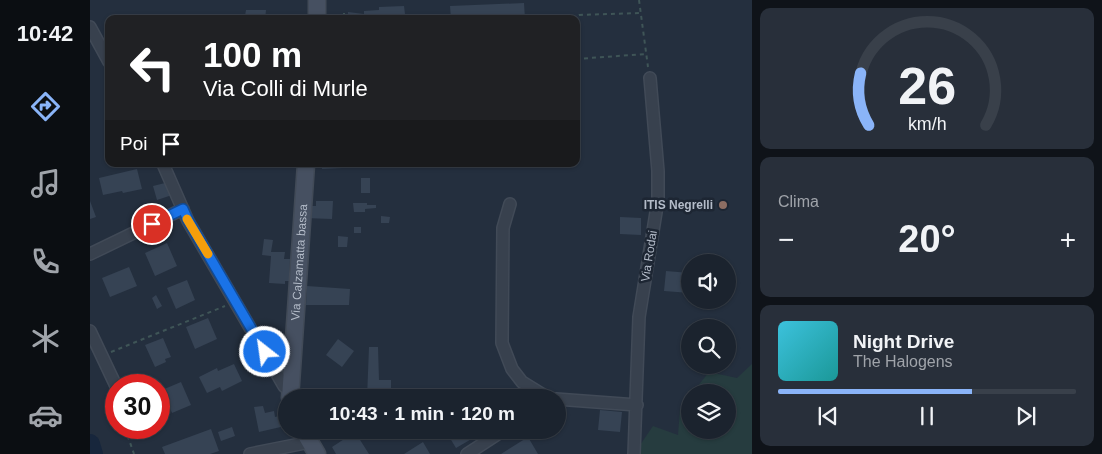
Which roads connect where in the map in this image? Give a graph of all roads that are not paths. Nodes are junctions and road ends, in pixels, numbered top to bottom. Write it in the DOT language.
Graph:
graph roads {
  1 [pos="317,0"];
  2 [pos="316,15"];
  3 [pos="90,28"];
  4 [pos="105,55"];
  5 [pos="650,78"];
  6 [pos="164,167"];
  7 [pos="306,167"];
  8 [pos="510,204"];
  9 [pos="183,209"];
  10 [pos="90,254"];
  11 [pos="90,331"];
  12 [pos="110,374"];
  13 [pos="286,389"];
  14 [pos="290,389"];
  15 [pos="533,389"];
  16 [pos="566,400"];
  17 [pos="637,405"];
  18 [pos="490,439"];
  19 [pos="310,442"];
  20 [pos="250,454"];
  21 [pos="468,454"];
  22 [pos="634,454"];
  1 -- 2 [label="street"];
  3 -- 4 [label="street"];
  5 -- 17 [label="street, Via Rodai"];
  6 -- 9 [label="street"];
  7 -- 14 [label="street, Via Calzamatta bassa"];
  8 -- 15 [label="street"];
  9 -- 10 [label="street"];
  9 -- 13 [label="street"];
  11 -- 12 [label="street"];
  16 -- 17 [label="street"];
  17 -- 22 [label="street, Via Rodai"];
  18 -- 21 [label="street"];
  19 -- 20 [label="street"];
}
